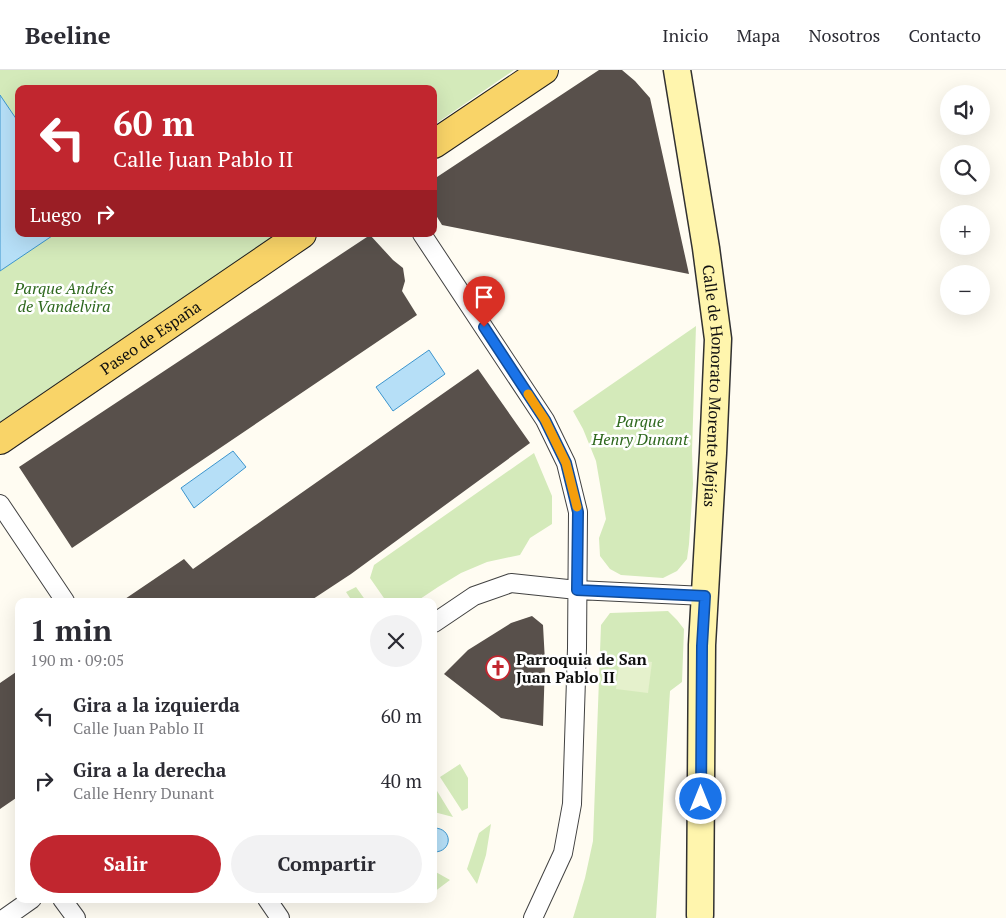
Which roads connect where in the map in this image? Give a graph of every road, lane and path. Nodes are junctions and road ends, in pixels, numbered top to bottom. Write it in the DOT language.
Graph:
graph roads {
  1 [pos="544,70"];
  2 [pos="677,70"];
  3 [pos="437,142"];
  4 [pos="298,237"];
  5 [pos="424,237"];
  6 [pos="0,440"];
  7 [pos="0,504"];
  8 [pos="577,590"];
  9 [pos="705,596"];
  10 [pos="63,598"];
  11 [pos="437,622"];
  12 [pos="26,903"];
  13 [pos="65,903"];
  14 [pos="270,903"];
  15 [pos="700,915"];
  16 [pos="5,918"];
  17 [pos="76,918"];
  18 [pos="280,918"];
  19 [pos="533,918"];
  1 -- 3 [label="main road"];
  2 -- 9 [label="street, Calle de Honorato Morente Mejías"];
  4 -- 6 [label="main road, Paseo de España"];
  5 -- 8 [label="street"];
  7 -- 10 [label="street"];
  8 -- 9 [label="street"];
  8 -- 11 [label="street"];
  8 -- 19 [label="street"];
  9 -- 15 [label="street, Calle de Honorato Morente Mejías"];
  12 -- 16 [label="street"];
  13 -- 17 [label="street"];
  14 -- 18 [label="street"];
}
